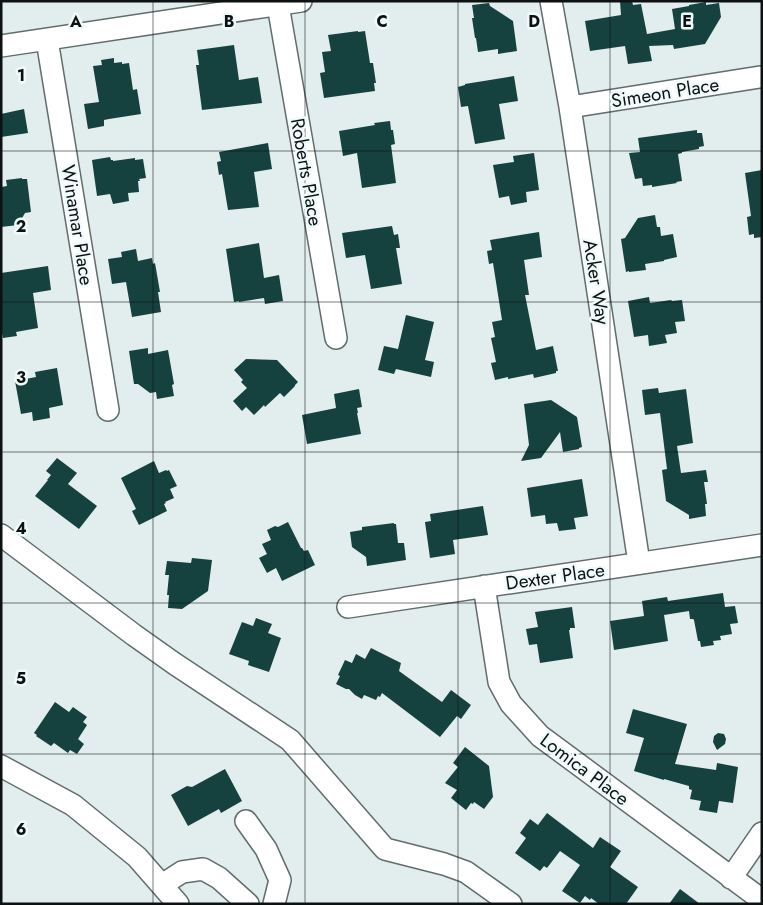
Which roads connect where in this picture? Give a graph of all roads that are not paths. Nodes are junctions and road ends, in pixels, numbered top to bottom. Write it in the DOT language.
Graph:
graph roads {
  1 [pos="301,1"];
  2 [pos="551,1"];
  3 [pos="278,5"];
  4 [pos="241,6"];
  5 [pos="47,40"];
  6 [pos="1,46"];
  7 [pos="760,77"];
  8 [pos="570,108"];
  9 [pos="336,338"];
  10 [pos="108,410"];
  11 [pos="1,535"];
  12 [pos="762,546"];
  13 [pos="639,563"];
  14 [pos="484,586"];
  15 [pos="348,607"];
  16 [pos="1,766"];
  17 [pos="246,821"];
  18 [pos="762,833"];
  19 [pos="731,878"];
  20 [pos="162,885"];
  21 [pos="762,900"];
  22 [pos="178,904"];
  23 [pos="248,904"];
  24 [pos="274,904"];
  25 [pos="511,904"];
  1 -- 3 [label="street"];
  2 -- 8 [label="street, Acker Way"];
  3 -- 4 [label="street"];
  3 -- 9 [label="street, Roberts Place"];
  4 -- 5 [label="street"];
  5 -- 6 [label="street"];
  5 -- 10 [label="street, Winamar Place"];
  7 -- 8 [label="street, Simeon Place"];
  8 -- 13 [label="street, Acker Way"];
  11 -- 25 [label="street"];
  12 -- 13 [label="street, Dexter Place"];
  13 -- 14 [label="street, Dexter Place"];
  14 -- 15 [label="street, Dexter Place"];
  14 -- 19 [label="street, Lomica Place"];
  16 -- 20 [label="street"];
  17 -- 24 [label="street"];
  18 -- 19 [label="street"];
  19 -- 21 [label="street, Lomica Place"];
  20 -- 22 [label="street"];
  20 -- 23 [label="street"];
}
